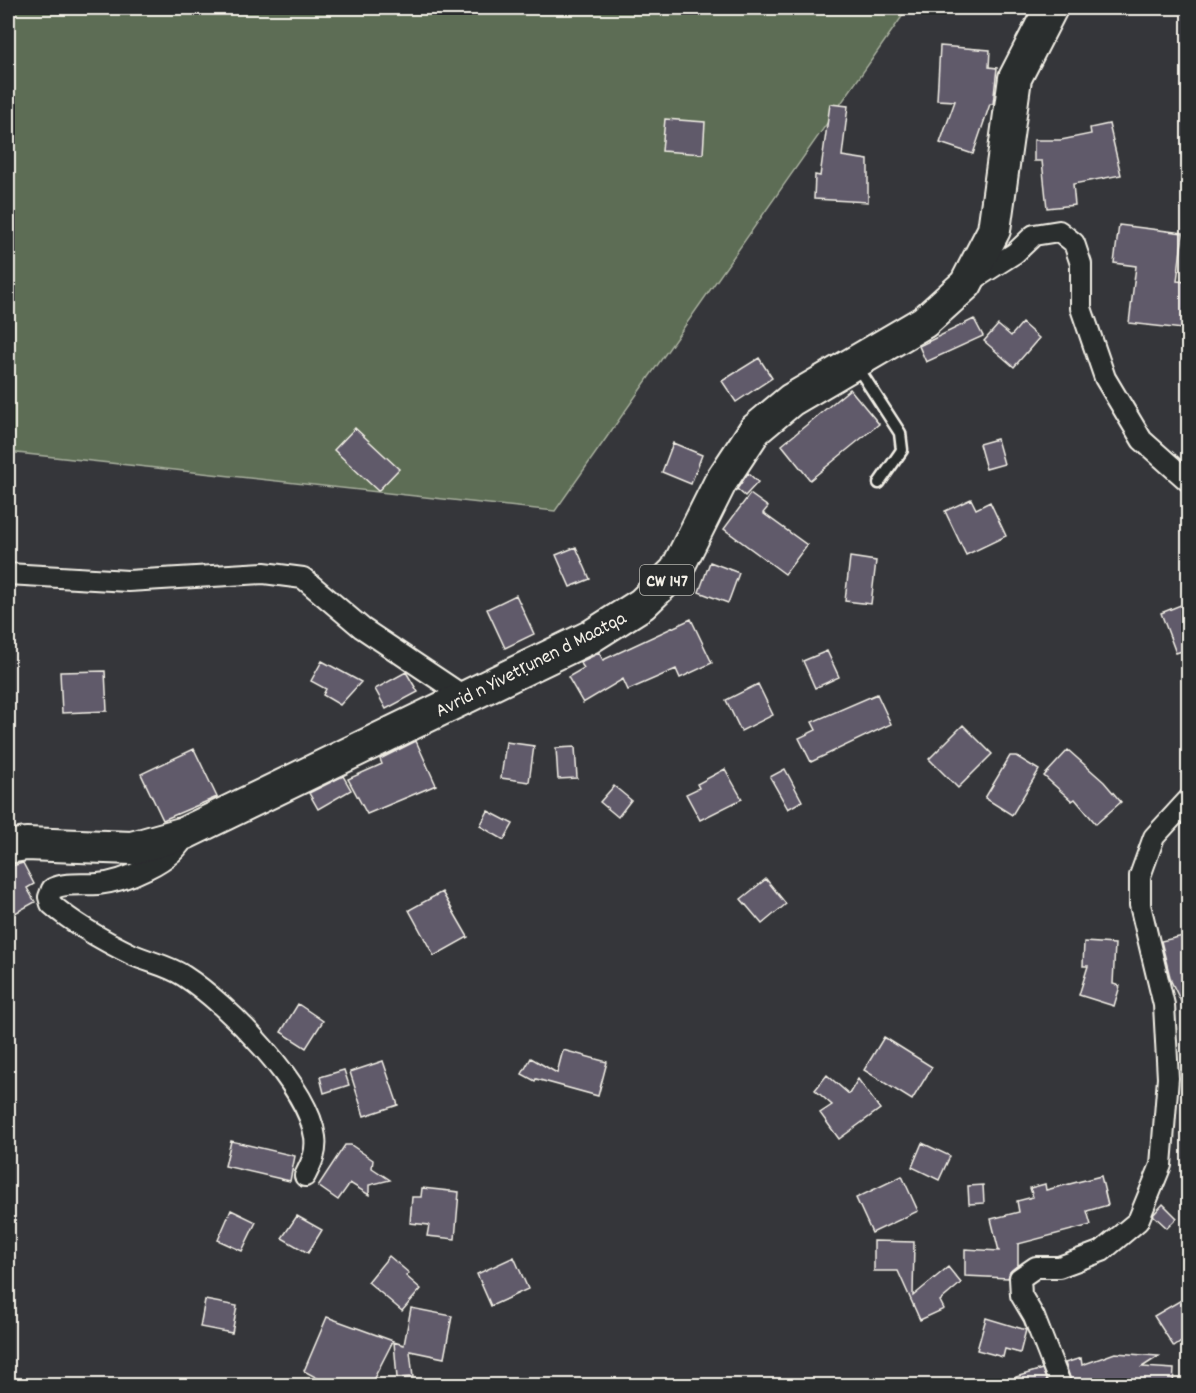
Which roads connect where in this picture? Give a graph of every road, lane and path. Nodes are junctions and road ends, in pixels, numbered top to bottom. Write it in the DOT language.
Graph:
graph roads {
  1 [pos="1051,8"];
  2 [pos="966,284"];
  3 [pos="855,362"];
  4 [pos="1188,482"];
  5 [pos="879,483"];
  6 [pos="8,574"];
  7 [pos="465,697"];
  8 [pos="1188,800"];
  9 [pos="185,833"];
  10 [pos="8,847"];
  11 [pos="305,1176"];
  12 [pos="1061,1386"];
  1 -- 2 [label="main road, Avrid n Yivetṛunen d Maatqa / CW 147"];
  2 -- 3 [label="main road, Avrid n Yivetṛunen d Maatqa / CW 147"];
  2 -- 4 [label="street"];
  3 -- 5 [label="lane"];
  3 -- 7 [label="main road, Avrid n Yivetṛunen d Maatqa / CW 147"];
  6 -- 7 [label="street"];
  7 -- 9 [label="main road, Avrid n Yivetṛunen d Maatqa / CW 147"];
  8 -- 12 [label="street"];
  9 -- 10 [label="main road, Avrid n Yivetṛunen d Maatqa / CW 147"];
  9 -- 11 [label="street"];
}
